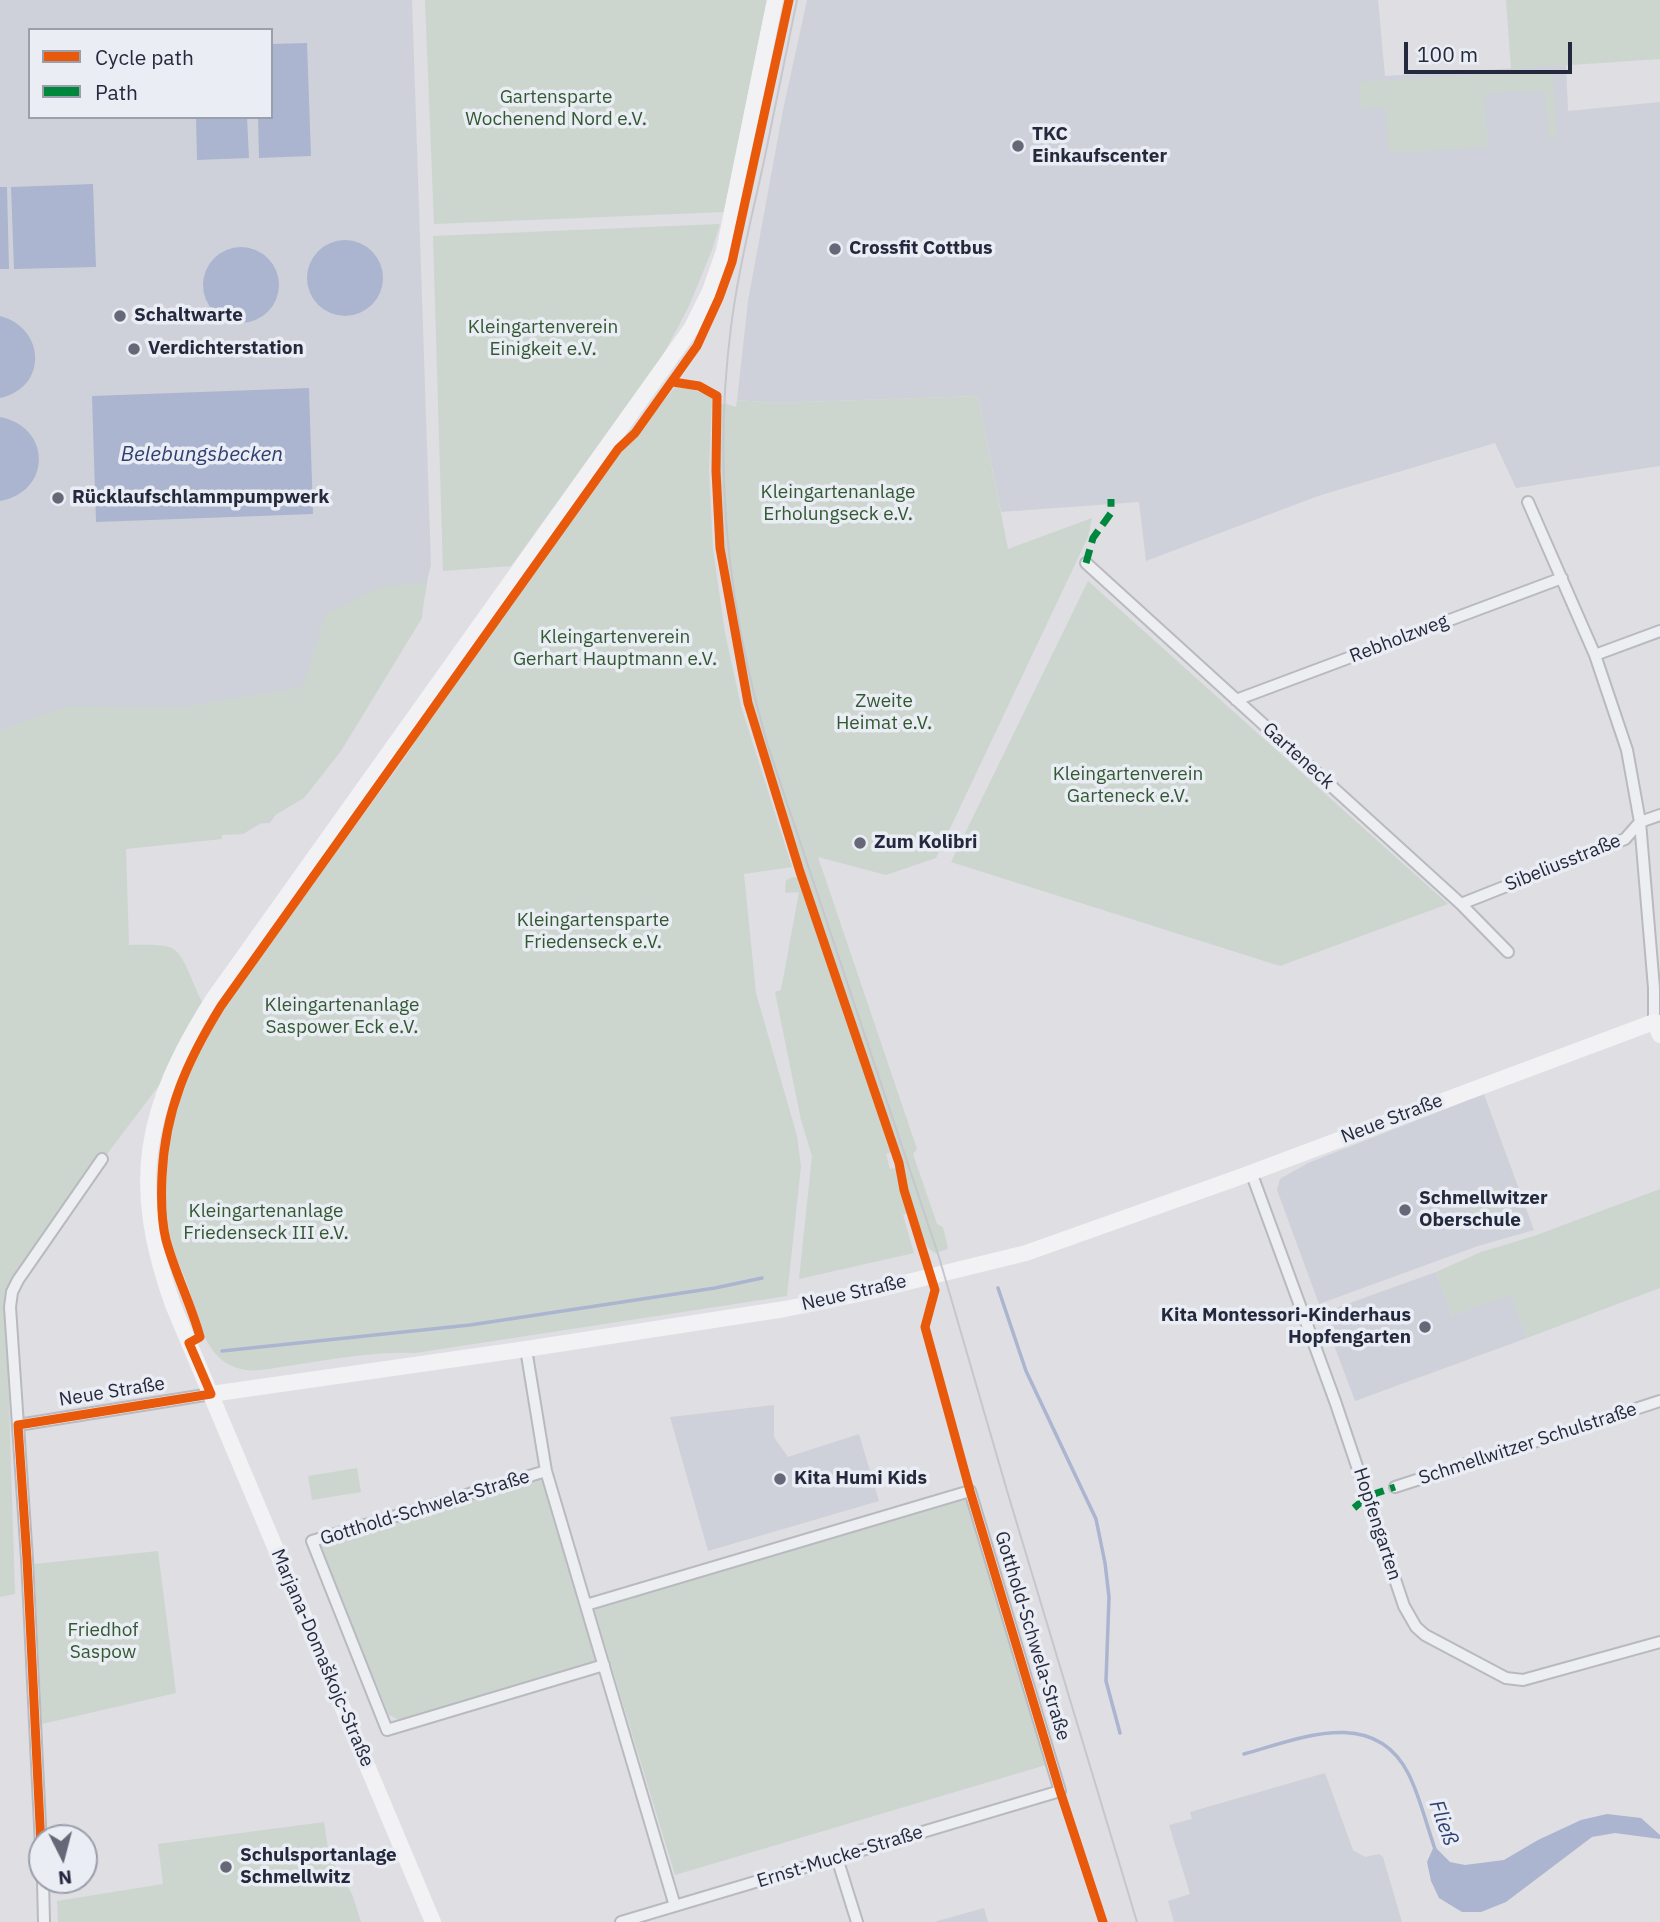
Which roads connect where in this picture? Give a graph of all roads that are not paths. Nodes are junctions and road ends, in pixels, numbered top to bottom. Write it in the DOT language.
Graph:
graph roads {
  1 [pos="775,0"];
  2 [pos="1528,502"];
  3 [pos="1086,564"];
  4 [pos="1562,578"];
  5 [pos="1660,631"];
  6 [pos="1595,655"];
  7 [pos="1236,700"];
  8 [pos="1660,814"];
  9 [pos="1640,822"];
  10 [pos="1461,904"];
  11 [pos="1508,952"];
  12 [pos="1658,1025"];
  13 [pos="102,1159"];
  14 [pos="1251,1172"];
  15 [pos="526,1349"];
  16 [pos="211,1394"];
  17 [pos="1660,1401"];
  18 [pos="18,1425"];
  19 [pos="546,1471"];
  20 [pos="1395,1487"];
  21 [pos="586,1605"];
  22 [pos="1660,1642"];
  23 [pos="604,1665"];
  24 [pos="1059,1791"];
  25 [pos="40,1824"];
  26 [pos="837,1858"];
  27 [pos="43,1894"];
  28 [pos="675,1906"];
  29 [pos="44,1922"];
  30 [pos="433,1922"];
  31 [pos="621,1922"];
  32 [pos="856,1922"];
  1 -- 16 [label="street, Marjana-Domaškojc-Straße"];
  2 -- 4 [label="street"];
  3 -- 7 [label="street, Garteneck"];
  4 -- 6 [label="street"];
  4 -- 7 [label="street, Rebholzweg"];
  5 -- 6 [label="street"];
  6 -- 9 [label="street"];
  7 -- 10 [label="street, Garteneck"];
  8 -- 9 [label="street, Sibeliusstraße"];
  9 -- 10 [label="street, Sibeliusstraße"];
  9 -- 12 [label="street"];
  10 -- 11 [label="street, Garteneck"];
  12 -- 14 [label="street, Neue Straße"];
  13 -- 18 [label="street"];
  14 -- 15 [label="street, Neue Straße"];
  14 -- 22 [label="street, Hopfengarten"];
  15 -- 16 [label="street, Neue Straße"];
  15 -- 19 [label="street, Gotthold-Schwela-Straße"];
  16 -- 18 [label="street, Neue Straße"];
  16 -- 30 [label="street, Marjana-Domaškojc-Straße"];
  17 -- 20 [label="street, Schmellwitzer Schulstraße"];
  18 -- 25 [label="street"];
  19 -- 21 [label="street, Gotthold-Schwela-Straße"];
  19 -- 23 [label="street, Gotthold-Schwela-Straße"];
  21 -- 23 [label="street, Gotthold-Schwela-Straße"];
  21 -- 24 [label="street, Gotthold-Schwela-Straße"];
  23 -- 28 [label="street, Gotthold-Schwela-Straße"];
  24 -- 26 [label="street, Ernst-Mucke-Straße"];
  26 -- 28 [label="street, Ernst-Mucke-Straße"];
  26 -- 32 [label="street"];
  27 -- 29 [label="street"];
  28 -- 31 [label="street, Ernst-Mucke-Straße"];
}
